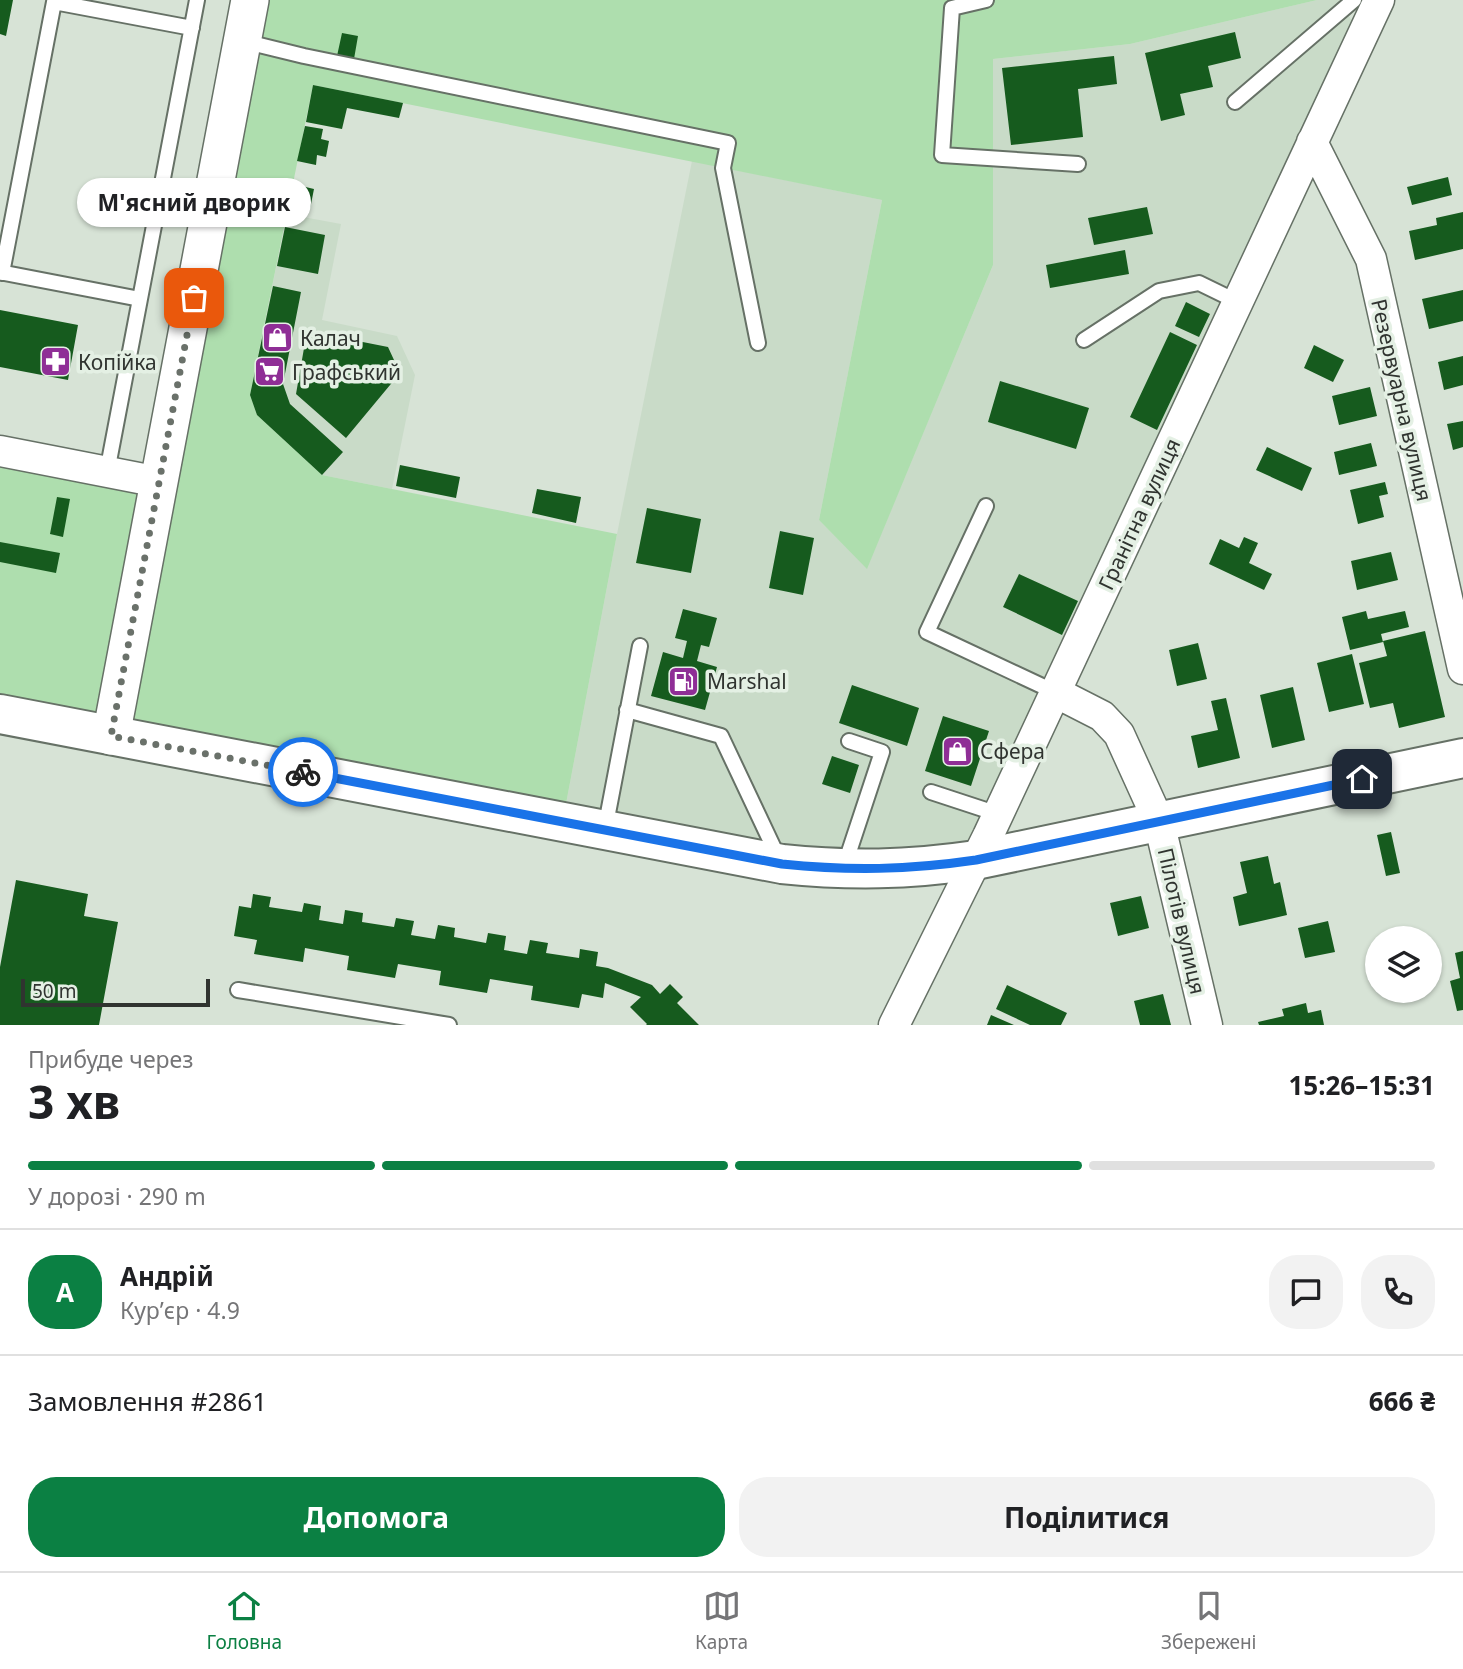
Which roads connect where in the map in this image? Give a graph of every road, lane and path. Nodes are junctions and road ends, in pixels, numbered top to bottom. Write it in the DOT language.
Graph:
graph roads {
  1 [pos="197,0"];
  2 [pos="250,0"];
  3 [pos="986,0"];
  4 [pos="1367,2"];
  5 [pos="192,28"];
  6 [pos="242,40"];
  7 [pos="1235,102"];
  8 [pos="1312,142"];
  9 [pos="1078,164"];
  10 [pos="1,272"];
  11 [pos="140,299"];
  12 [pos="1238,302"];
  13 [pos="1084,340"];
  14 [pos="758,343"];
  15 [pos="0,452"];
  16 [pos="107,472"];
  17 [pos="159,482"];
  18 [pos="986,506"];
  19 [pos="640,646"];
  20 [pos="1463,669"];
  21 [pos="1055,692"];
  22 [pos="627,710"];
  23 [pos="0,714"];
  24 [pos="111,736"];
  25 [pos="849,741"];
  26 [pos="1463,758"];
  27 [pos="930,792"];
  28 [pos="998,814"];
  29 [pos="1159,822"];
  30 [pos="604,830"];
  31 [pos="976,860"];
  32 [pos="782,864"];
  33 [pos="843,869"];
  34 [pos="238,990"];
  35 [pos="449,1025"];
  36 [pos="894,1025"];
  37 [pos="1207,1025"];
  1 -- 5 [label="lane"];
  2 -- 6 [label="street"];
  3 -- 9 [label="lane"];
  4 -- 7 [label="lane"];
  4 -- 8 [label="street, Гранітна вулиця"];
  5 -- 10 [label="lane"];
  5 -- 11 [label="lane"];
  6 -- 14 [label="lane"];
  6 -- 17 [label="street"];
  8 -- 12 [label="street, Гранітна вулиця"];
  8 -- 20 [label="street, Резервуарна вулиця"];
  10 -- 11 [label="lane"];
  11 -- 16 [label="lane"];
  12 -- 13 [label="lane"];
  12 -- 21 [label="street, Гранітна вулиця"];
  15 -- 16 [label="street"];
  16 -- 17 [label="street"];
  17 -- 24 [label="street"];
  18 -- 21 [label="lane"];
  19 -- 22 [label="lane"];
  21 -- 28 [label="street, Гранітна вулиця"];
  21 -- 29 [label="street, Пілотів вулиця"];
  22 -- 30 [label="lane"];
  22 -- 32 [label="lane"];
  23 -- 24 [label="main road"];
  24 -- 30 [label="main road"];
  25 -- 33 [label="lane"];
  26 -- 29 [label="main road"];
  27 -- 28 [label="lane"];
  28 -- 31 [label="street, Гранітна вулиця"];
  29 -- 31 [label="main road"];
  29 -- 37 [label="street, Пілотів вулиця"];
  30 -- 32 [label="main road"];
  31 -- 33 [label="main road"];
  31 -- 36 [label="street, Гранітна вулиця"];
  32 -- 33 [label="main road"];
  34 -- 35 [label="lane"];
}
